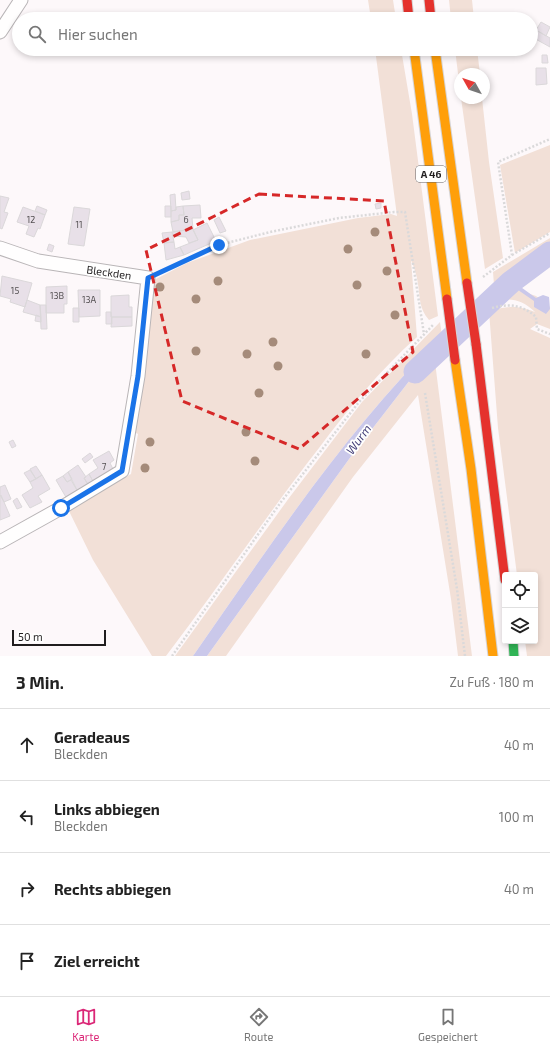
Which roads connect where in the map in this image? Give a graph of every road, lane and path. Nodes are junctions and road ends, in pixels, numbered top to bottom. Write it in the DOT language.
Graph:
graph roads {
  1 [pos="21,0"];
  2 [pos="407,0"];
  3 [pos="429,0"];
  4 [pos="13,12"];
  5 [pos="408,12"];
  6 [pos="430,12"];
  7 [pos="12,14"];
  8 [pos="0,32"];
  9 [pos="415,56"];
  10 [pos="436,56"];
  11 [pos="550,139"];
  12 [pos="550,233"];
  13 [pos="0,248"];
  14 [pos="512,255"];
  15 [pos="148,278"];
  16 [pos="481,279"];
  17 [pos="492,308"];
  18 [pos="435,323"];
  19 [pos="424,334"];
  20 [pos="550,334"];
  21 [pos="426,393"];
  22 [pos="0,542"];
  23 [pos="504,572"];
  24 [pos="512,644"];
  25 [pos="172,656"];
  26 [pos="465,656"];
  27 [pos="493,656"];
  28 [pos="514,656"];
  1 -- 4 [label="street"];
  2 -- 5 [label="highway"];
  3 -- 6 [label="highway"];
  7 -- 8 [label="street"];
  9 -- 27 [label="highway, A 46, bridge"];
  10 -- 23 [label="highway, A 46, bridge"];
  11 -- 14 [label="path"];
  12 -- 14 [label="path"];
  13 -- 15 [label="street, Bleckden"];
  14 -- 16 [label="path"];
  15 -- 19 [label="path"];
  15 -- 22 [label="street"];
  17 -- 20 [label="path"];
  18 -- 19 [label="path"];
  19 -- 25 [label="path"];
  21 -- 26 [label="path"];
  24 -- 28 [label="highway"];
}
